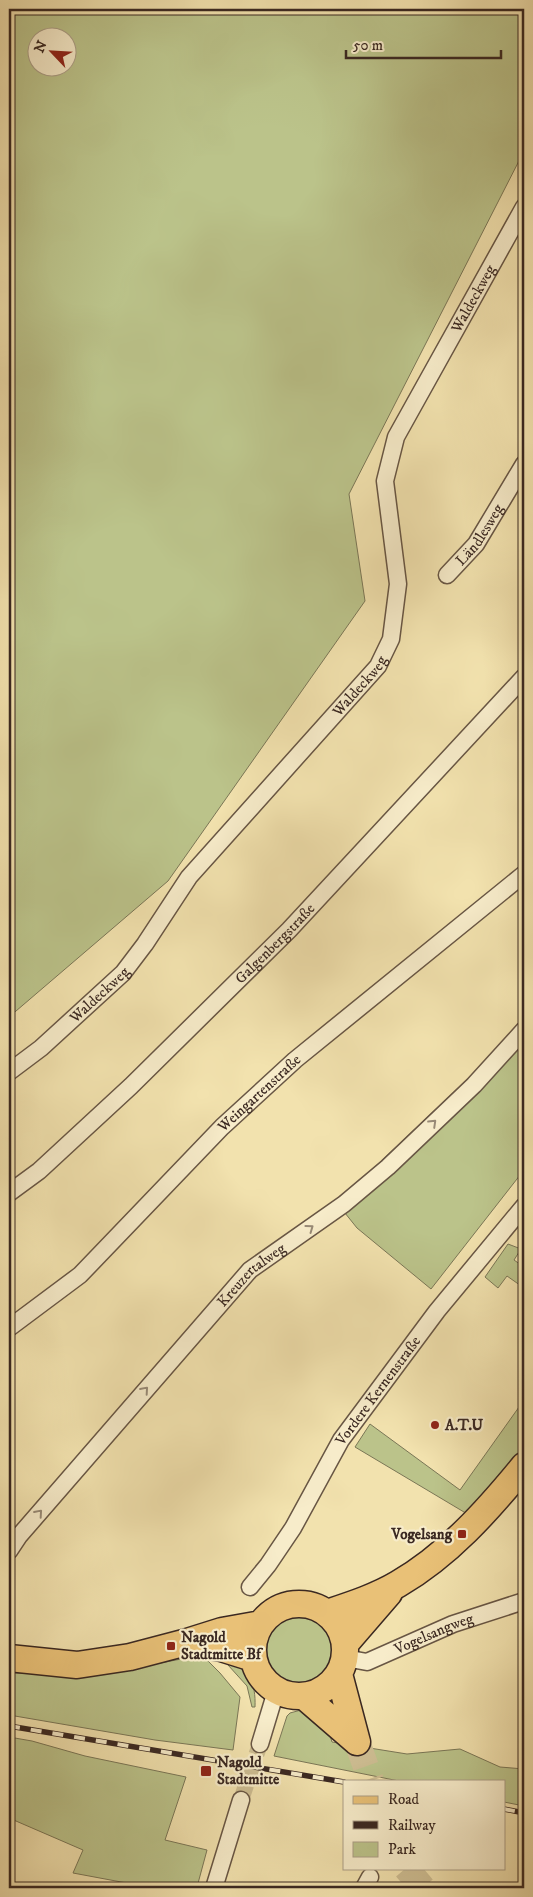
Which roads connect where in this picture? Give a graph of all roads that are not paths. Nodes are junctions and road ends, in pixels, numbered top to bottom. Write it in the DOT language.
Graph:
graph roads {
  1 [pos="524,207"];
  2 [pos="524,464"];
  3 [pos="448,575"];
  4 [pos="524,677"];
  5 [pos="524,874"];
  6 [pos="524,1030"];
  7 [pos="9,1072"];
  8 [pos="9,1193"];
  9 [pos="524,1206"];
  10 [pos="9,1328"];
  11 [pos="524,1466"];
  12 [pos="9,1551"];
  13 [pos="396,1585"];
  14 [pos="250,1587"];
  15 [pos="524,1601"];
  16 [pos="327,1612"];
  17 [pos="261,1624"];
  18 [pos="187,1642"];
  19 [pos="9,1658"];
  20 [pos="253,1658"];
  21 [pos="343,1659"];
  22 [pos="276,1691"];
  23 [pos="305,1697"];
  24 [pos="260,1744"];
  25 [pos="241,1800"];
  26 [pos="214,1888"];
  1 -- 7 [label="street, Waldeckweg"];
  2 -- 3 [label="street, Ländlesweg"];
  4 -- 8 [label="street, Galgenbergstraße"];
  5 -- 10 [label="street, Weingartenstraße"];
  12 -- 6 [label="street, Kreuzertalweg, one-way"];
  9 -- 14 [label="street, Vordere Kernenstraße"];
  11 -- 13 [label="main road"];
  13 -- 16 [label="main road"];
  13 -- 21 [label="main road"];
  15 -- 21 [label="street, Vogelsangweg"];
  16 -- 17 [label="main road"];
  16 -- 21 [label="main road"];
  17 -- 18 [label="main road"];
  17 -- 20 [label="main road"];
  18 -- 19 [label="main road"];
  18 -- 20 [label="main road"];
  20 -- 22 [label="main road"];
  21 -- 23 [label="main road"];
  21 -- 23 [label="main road"];
  22 -- 23 [label="main road"];
  22 -- 24 [label="street"];
  25 -- 26 [label="street"];
}
